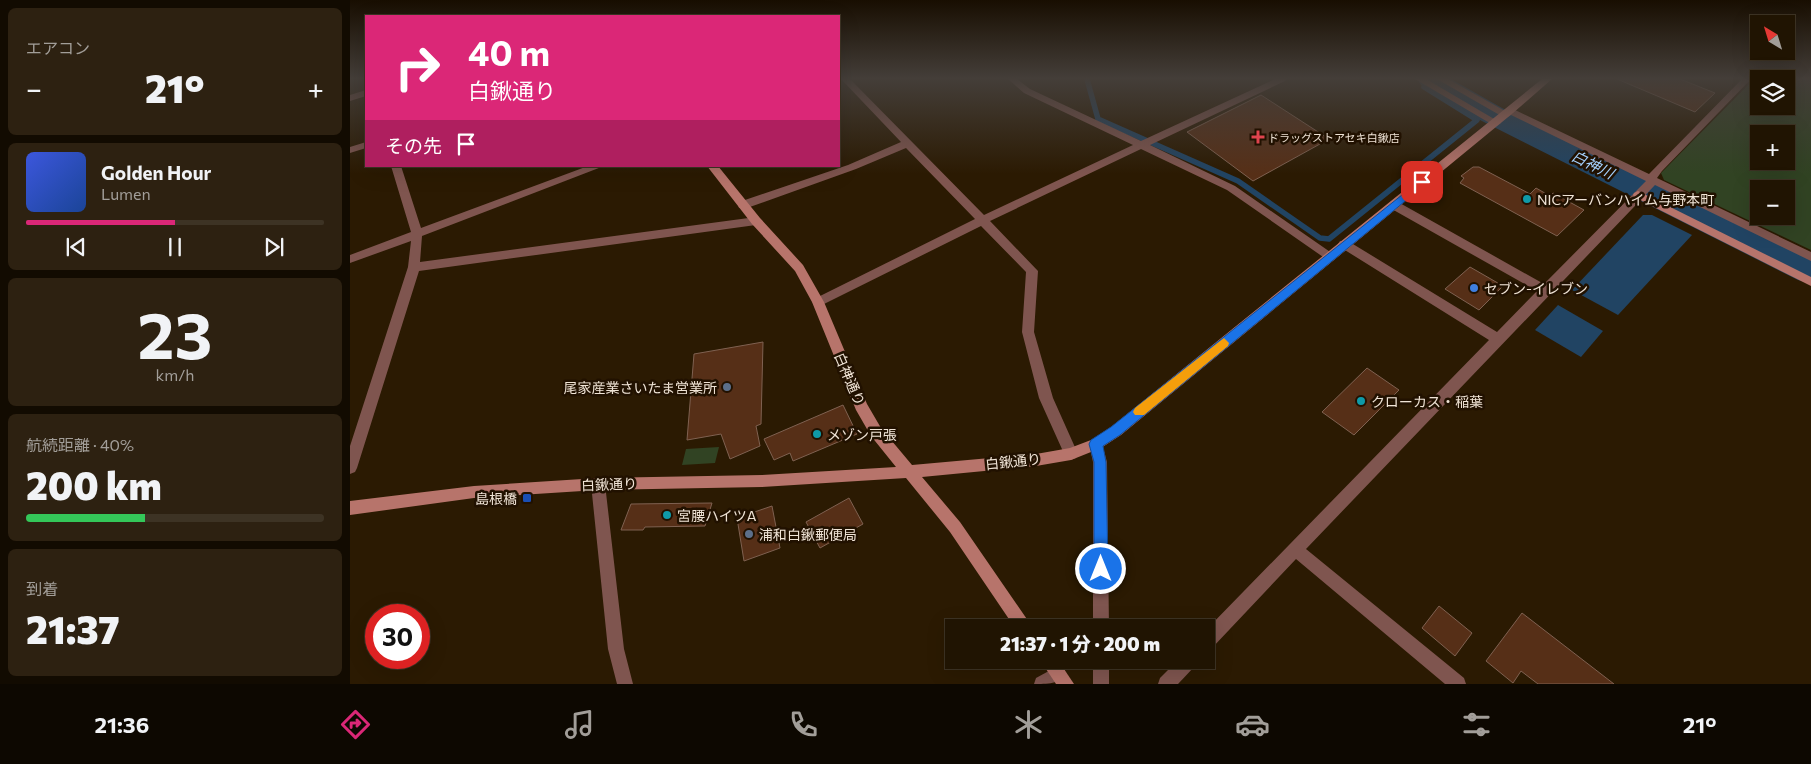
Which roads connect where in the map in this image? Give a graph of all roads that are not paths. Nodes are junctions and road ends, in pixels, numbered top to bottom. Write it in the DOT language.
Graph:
graph roads {
  1 [pos="876,111"];
  2 [pos="1070,111"];
  3 [pos="1214,111"];
  4 [pos="1490,111"];
  5 [pos="1493,111"];
  6 [pos="1510,111"];
  7 [pos="1715,111"];
  8 [pos="1503,117"];
  9 [pos="908,143"];
  10 [pos="365,145"];
  11 [pos="1142,145"];
  12 [pos="350,150"];
  13 [pos="396,167"];
  14 [pos="596,167"];
  15 [pos="713,167"];
  16 [pos="1645,188"];
  17 [pos="1394,204"];
  18 [pos="743,205"];
  19 [pos="983,220"];
  20 [pos="756,221"];
  21 [pos="417,234"];
  22 [pos="1344,244"];
  23 [pos="1330,256"];
  24 [pos="1811,257"];
  25 [pos="350,259"];
  26 [pos="414,267"];
  27 [pos="1811,282"];
  28 [pos="1544,290"];
  29 [pos="818,302"];
  30 [pos="1498,339"];
  31 [pos="1096,444"];
  32 [pos="1071,454"];
  33 [pos="350,468"];
  34 [pos="909,472"];
  35 [pos="598,484"];
  36 [pos="350,508"];
  37 [pos="1296,550"];
  38 [pos="1019,619"];
  39 [pos="1101,619"];
  40 [pos="1215,633"];
  41 [pos="1101,669"];
  42 [pos="1180,669"];
  43 [pos="1062,679"];
  44 [pos="625,684"];
  45 [pos="1042,684"];
  46 [pos="1102,684"];
  47 [pos="1166,684"];
  48 [pos="1458,684"];
  1 -- 9 [label="street"];
  2 -- 11 [label="street"];
  3 -- 11 [label="street"];
  4 -- 8 [label="street"];
  5 -- 8 [label="street"];
  6 -- 8 [label="street, 白鍬通り"];
  7 -- 16 [label="street"];
  8 -- 16 [label="street"];
  8 -- 17 [label="street, 白鍬通り"];
  9 -- 18 [label="street"];
  9 -- 19 [label="street"];
  10 -- 12 [label="street"];
  11 -- 19 [label="street"];
  11 -- 23 [label="street"];
  13 -- 21 [label="street"];
  14 -- 21 [label="street"];
  15 -- 18 [label="street, 白神通り"];
  16 -- 24 [label="street"];
  16 -- 27 [label="street"];
  16 -- 28 [label="street"];
  17 -- 22 [label="street, 白鍬通り"];
  17 -- 28 [label="street"];
  18 -- 20 [label="street, 白神通り"];
  19 -- 29 [label="street"];
  19 -- 32 [label="street"];
  20 -- 26 [label="street"];
  20 -- 29 [label="street, 白神通り"];
  21 -- 25 [label="street"];
  21 -- 26 [label="street"];
  22 -- 23 [label="street, 白鍬通り"];
  22 -- 30 [label="street"];
  23 -- 31 [label="street, 白鍬通り"];
  26 -- 33 [label="street"];
  28 -- 30 [label="street"];
  29 -- 34 [label="street, 白神通り"];
  30 -- 37 [label="street"];
  31 -- 32 [label="street, 白鍬通り"];
  31 -- 39 [label="street"];
  32 -- 34 [label="street, 白鍬通り"];
  34 -- 35 [label="street, 白鍬通り"];
  34 -- 38 [label="street, 白神通り"];
  35 -- 36 [label="street, 白鍬通り"];
  35 -- 44 [label="street"];
  37 -- 40 [label="street"];
  37 -- 48 [label="street"];
  41 -- 46 [label="street"];
  42 -- 47 [label="street"];
  43 -- 45 [label="street"];
}
